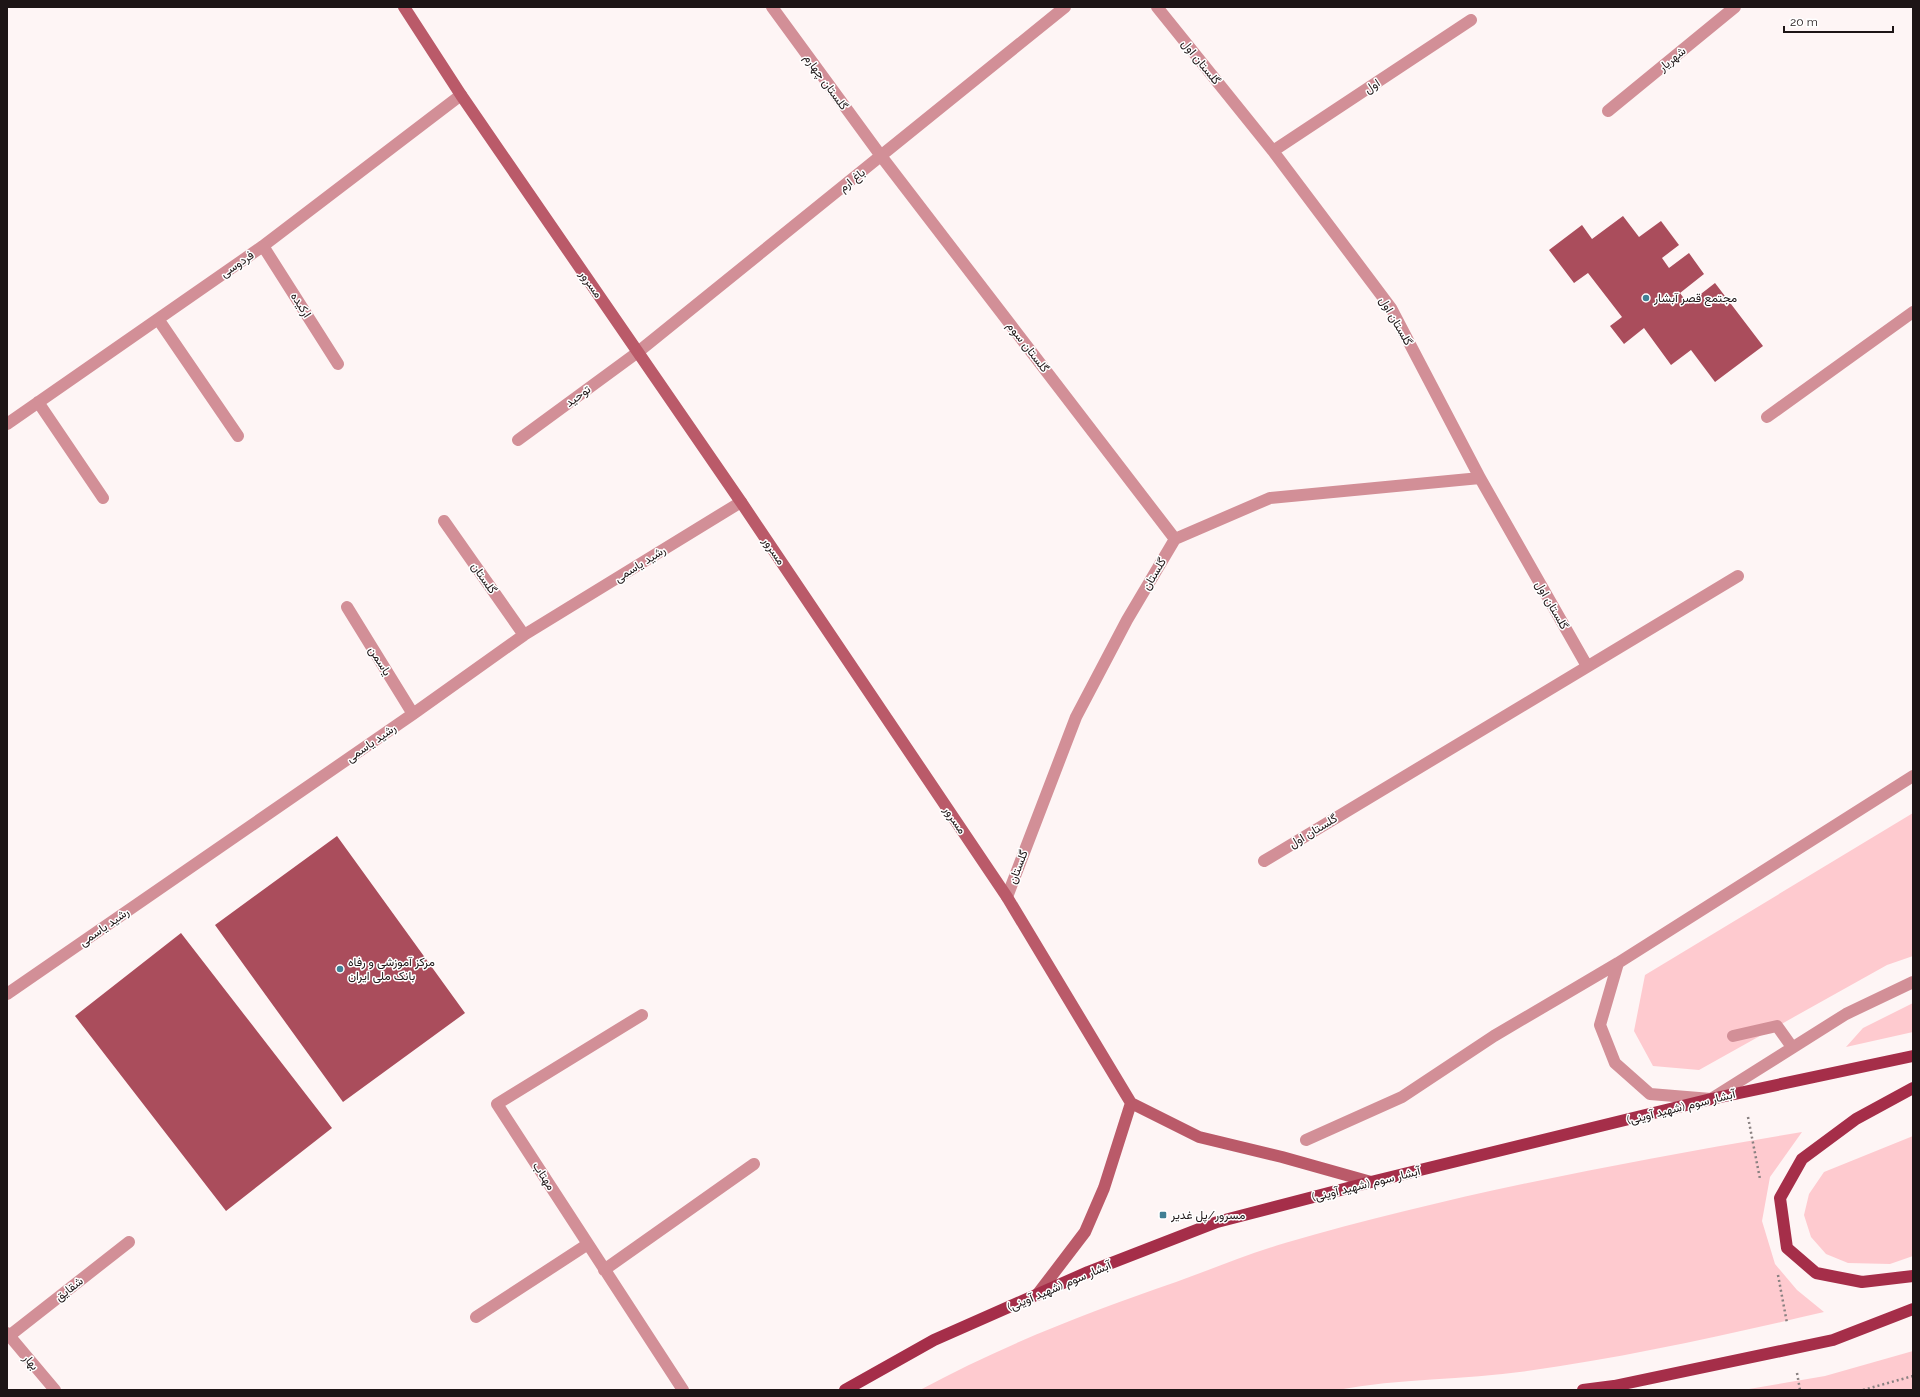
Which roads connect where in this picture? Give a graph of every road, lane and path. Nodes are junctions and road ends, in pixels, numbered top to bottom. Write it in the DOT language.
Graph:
graph roads {
  1 [pos="405,7"];
  2 [pos="772,7"];
  3 [pos="1065,7"];
  4 [pos="1157,7"];
  5 [pos="1735,7"];
  6 [pos="1471,20"];
  7 [pos="461,95"];
  8 [pos="1608,111"];
  9 [pos="1273,151"];
  10 [pos="881,156"];
  11 [pos="263,246"];
  12 [pos="1913,312"];
  13 [pos="158,319"];
  14 [pos="638,352"];
  15 [pos="338,364"];
  16 [pos="38,402"];
  17 [pos="1767,417"];
  18 [pos="7,424"];
  19 [pos="238,436"];
  20 [pos="518,440"];
  21 [pos="1480,478"];
  22 [pos="102,498"];
  23 [pos="741,502"];
  24 [pos="444,521"];
  25 [pos="1175,539"];
  26 [pos="1738,576"];
  27 [pos="347,607"];
  28 [pos="524,635"];
  29 [pos="1587,666"];
  30 [pos="413,714"];
  31 [pos="1913,776"];
  32 [pos="1264,861"];
  33 [pos="1007,897"];
  34 [pos="1618,963"];
  35 [pos="1913,982"];
  36 [pos="7,994"];
  37 [pos="642,1015"];
  38 [pos="1732,1036"];
  39 [pos="1792,1047"];
  40 [pos="1913,1056"];
  41 [pos="1913,1088"];
  42 [pos="1711,1099"];
  43 [pos="1131,1103"];
  44 [pos="1306,1140"];
  45 [pos="754,1164"];
  46 [pos="1371,1182"];
  47 [pos="129,1242"];
  48 [pos="588,1244"];
  49 [pos="604,1270"];
  50 [pos="1913,1276"];
  51 [pos="1037,1295"];
  52 [pos="1913,1309"];
  53 [pos="476,1317"];
  54 [pos="8,1335"];
  55 [pos="1913,1376"];
  56 [pos="55,1390"];
  57 [pos="683,1390"];
  58 [pos="845,1390"];
  59 [pos="1583,1390"];
  60 [pos="1863,1390"];
  1 -- 7 [label="street, مسرور"];
  2 -- 10 [label="street, گلستان چهارم"];
  3 -- 10 [label="street, باغ ارم"];
  4 -- 9 [label="street, گلستان اول"];
  5 -- 8 [label="street, شهریار"];
  6 -- 9 [label="street, اول"];
  7 -- 11 [label="street, فردوسی"];
  7 -- 14 [label="street, مسرور"];
  9 -- 21 [label="street, گلستان اول"];
  10 -- 14 [label="street, باغ ارم"];
  10 -- 25 [label="street, گلستان سوم"];
  11 -- 13 [label="street, فردوسی"];
  11 -- 15 [label="street, ارکیده"];
  12 -- 17 [label="street"];
  13 -- 16 [label="street, فردوسی"];
  13 -- 19 [label="street"];
  14 -- 20 [label="street, توحید"];
  14 -- 23 [label="street, مسرور"];
  16 -- 18 [label="street, فردوسی"];
  16 -- 22 [label="street"];
  21 -- 25 [label="street"];
  21 -- 29 [label="street, گلستان اول"];
  23 -- 28 [label="street, رشید یاسمی"];
  23 -- 33 [label="street, مسرور"];
  24 -- 28 [label="street, گلستان"];
  25 -- 33 [label="street, گلستان"];
  26 -- 29 [label="street, گلستان اول"];
  27 -- 30 [label="street, یاسمن"];
  28 -- 30 [label="street, رشید یاسمی"];
  29 -- 32 [label="street, گلستان اول"];
  30 -- 36 [label="street, رشید یاسمی"];
  31 -- 34 [label="street"];
  33 -- 43 [label="street, مسرور"];
  34 -- 42 [label="street"];
  34 -- 44 [label="street"];
  35 -- 39 [label="street"];
  37 -- 48 [label="street, مهتاب"];
  38 -- 39 [label="street"];
  39 -- 42 [label="street"];
  40 -- 42 [label="main road, آبشار سوم (شهید آوینی)"];
  41 -- 50 [label="main road"];
  42 -- 46 [label="main road, آبشار سوم (شهید آوینی)"];
  43 -- 46 [label="street"];
  43 -- 51 [label="street"];
  45 -- 49 [label="street"];
  46 -- 51 [label="main road, آبشار سوم (شهید آوینی)"];
  47 -- 54 [label="street, شقایق"];
  48 -- 49 [label="street, مهتاب"];
  48 -- 53 [label="street"];
  49 -- 57 [label="street, مهتاب"];
  51 -- 58 [label="main road, آبشار سوم (شهید آوینی)"];
  52 -- 59 [label="main road"];
  54 -- 56 [label="street, بهار"];
  55 -- 60 [label="path"];
}
